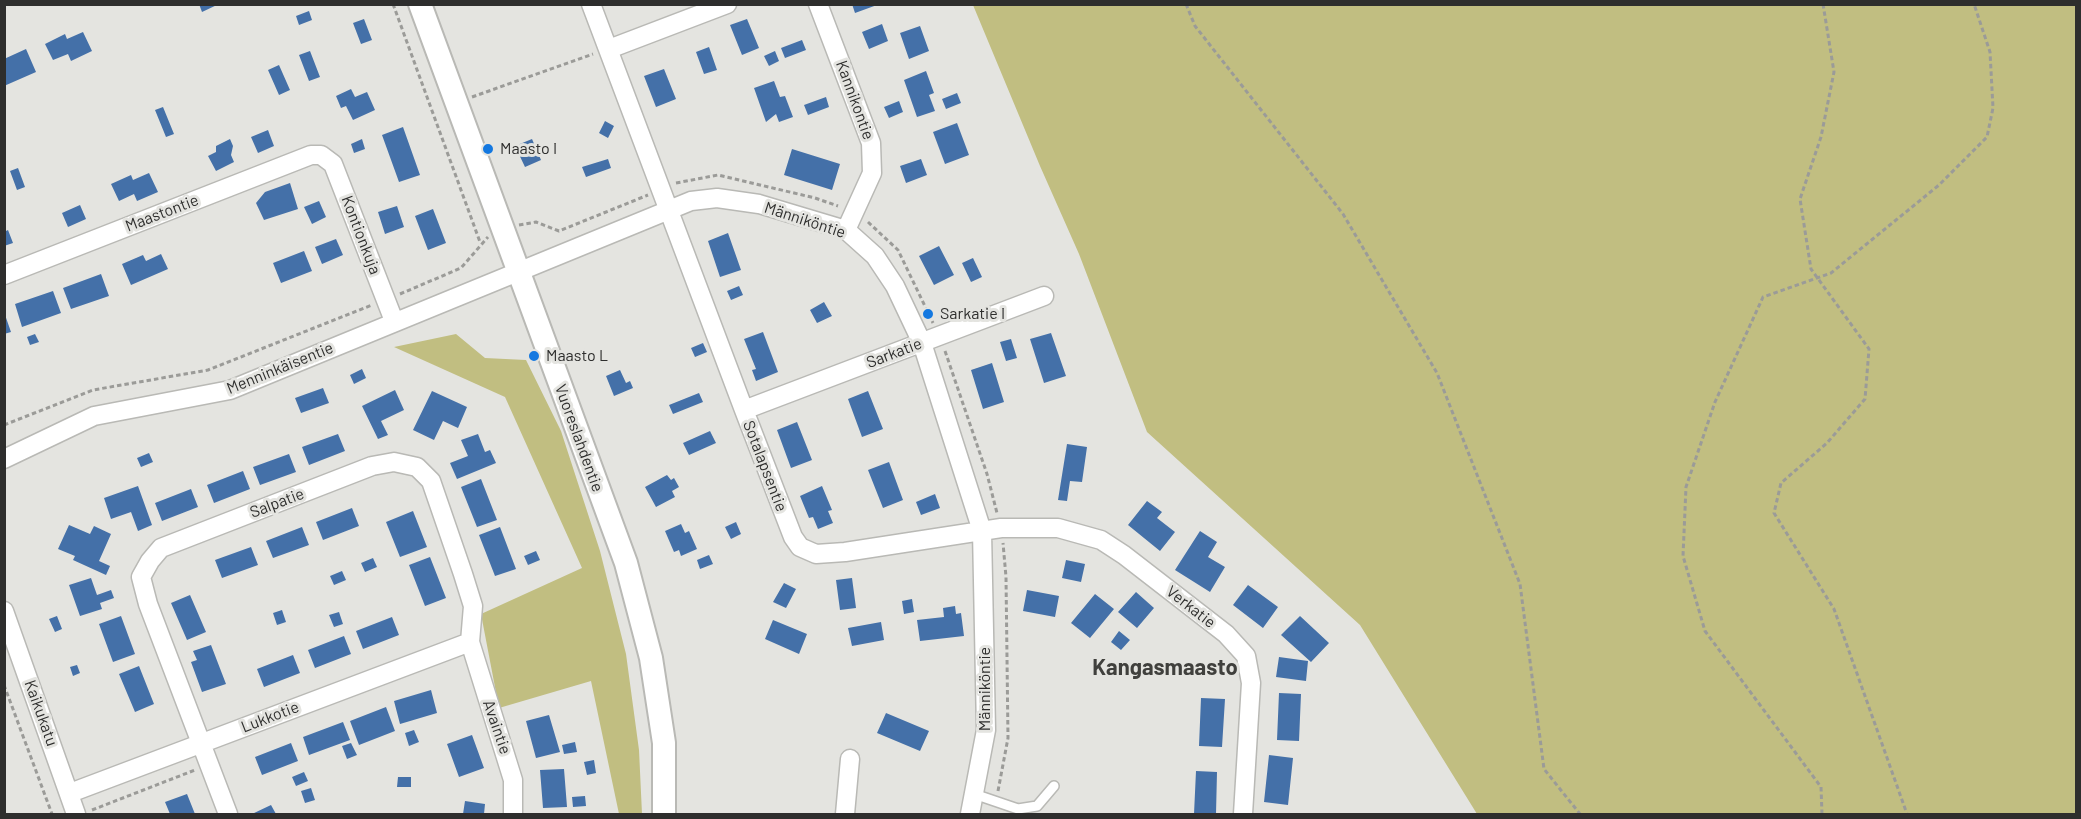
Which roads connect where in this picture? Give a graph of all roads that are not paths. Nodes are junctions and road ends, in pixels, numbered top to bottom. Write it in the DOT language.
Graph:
graph roads {
  1 [pos="420,4"];
  2 [pos="591,4"];
  3 [pos="727,4"];
  4 [pos="818,4"];
  5 [pos="609,49"];
  6 [pos="321,155"];
  7 [pos="669,209"];
  8 [pos="846,230"];
  9 [pos="518,272"];
  10 [pos="4,275"];
  11 [pos="1044,296"];
  12 [pos="394,321"];
  13 [pos="922,343"];
  14 [pos="744,410"];
  15 [pos="4,459"];
  16 [pos="982,531"];
  17 [pos="4,612"];
  18 [pos="470,642"];
  19 [pos="200,743"];
  20 [pos="850,759"];
  21 [pos="1054,786"];
  22 [pos="70,793"];
  23 [pos="974,794"];
  24 [pos="83,813"];
  25 [pos="228,814"];
  26 [pos="513,814"];
  27 [pos="664,814"];
  28 [pos="845,814"];
  29 [pos="970,814"];
  30 [pos="1243,814"];
  1 -- 9 [label="street, Vuoreslahdentie"];
  2 -- 5 [label="street, Sotalapsentie"];
  3 -- 5 [label="street"];
  4 -- 8 [label="street, Kannikontie"];
  5 -- 7 [label="street, Sotalapsentie"];
  6 -- 10 [label="street, Maastontie"];
  6 -- 12 [label="street, Kontionkuja"];
  7 -- 8 [label="street, Männiköntie"];
  7 -- 9 [label="street, Männiköntie"];
  7 -- 14 [label="street, Sotalapsentie"];
  8 -- 13 [label="street, Männiköntie"];
  9 -- 12 [label="street, Menninkäisentie"];
  9 -- 27 [label="street, Vuoreslahdentie"];
  11 -- 13 [label="street, Sarkatie"];
  12 -- 15 [label="street, Menninkäisentie"];
  13 -- 14 [label="street, Sarkatie"];
  13 -- 16 [label="street, Männiköntie"];
  14 -- 16 [label="street, Sotalapsentie"];
  16 -- 23 [label="street, Männiköntie"];
  16 -- 30 [label="street, Verkatie"];
  17 -- 22 [label="street, Kaikukatu"];
  18 -- 19 [label="street, Lukkotie"];
  18 -- 19 [label="street, Salpatie"];
  18 -- 26 [label="street, Avaintie"];
  19 -- 22 [label="street, Lukkotie"];
  19 -- 25 [label="street"];
  20 -- 28 [label="street"];
  21 -- 23 [label="lane"];
  22 -- 24 [label="street, Kaikukatu"];
  23 -- 29 [label="street, Männiköntie"];
}
